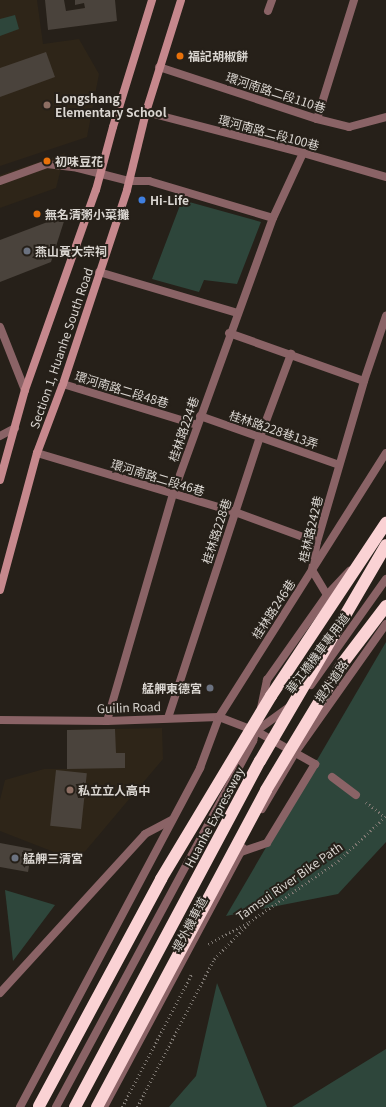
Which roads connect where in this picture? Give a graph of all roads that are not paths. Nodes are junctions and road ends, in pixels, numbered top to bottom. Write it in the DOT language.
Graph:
graph roads {
  1 [pos="152,0"];
  2 [pos="181,0"];
  3 [pos="272,0"];
  4 [pos="354,0"];
  5 [pos="268,12"];
  6 [pos="159,67"];
  7 [pos="146,112"];
  8 [pos="386,117"];
  9 [pos="317,118"];
  10 [pos="302,153"];
  11 [pos="101,175"];
  12 [pos="386,177"];
  13 [pos="0,181"];
  14 [pos="129,181"];
  15 [pos="273,218"];
  16 [pos="99,272"];
  17 [pos="237,313"];
  18 [pos="386,316"];
  19 [pos="0,327"];
  20 [pos="229,333"];
  21 [pos="291,354"];
  22 [pos="364,381"];
  23 [pos="63,384"];
  24 [pos="25,390"];
  25 [pos="200,416"];
  26 [pos="197,425"];
  27 [pos="15,428"];
  28 [pos="0,436"];
  29 [pos="260,437"];
  30 [pos="37,453"];
  31 [pos="386,453"];
  32 [pos="339,465"];
  33 [pos="0,480"];
  34 [pos="173,494"];
  35 [pos="235,512"];
  36 [pos="386,523"];
  37 [pos="386,528"];
  38 [pos="317,542"];
  39 [pos="386,545"];
  40 [pos="312,570"];
  41 [pos="386,579"];
  42 [pos="0,590"];
  43 [pos="327,596"];
  44 [pos="386,606"];
  45 [pos="386,624"];
  46 [pos="383,634"];
  47 [pos="220,717"];
  48 [pos="168,718"];
  49 [pos="0,720"];
  50 [pos="107,721"];
  51 [pos="256,731"];
  52 [pos="296,753"];
  53 [pos="332,777"];
  54 [pos="356,795"];
  55 [pos="172,819"];
  56 [pos="241,852"];
  57 [pos="0,993"];
  58 [pos="39,1106"];
  59 [pos="20,1107"];
  60 [pos="56,1107"];
  61 [pos="75,1107"];
  62 [pos="97,1107"];
  63 [pos="104,1107"];
  1 -- 11 [label="street"];
  2 -- 6 [label="street, Section 1, Huanhe South Road"];
  3 -- 5 [label="street"];
  4 -- 9 [label="street"];
  6 -- 7 [label="street, Section 1, Huanhe South Road"];
  6 -- 9 [label="street, 環河南路二段110巷"];
  7 -- 10 [label="street, 環河南路二段100巷"];
  7 -- 14 [label="street, Section 1, Huanhe South Road"];
  8 -- 9 [label="street, 環河南路二段110巷"];
  10 -- 12 [label="street, 環河南路二段100巷"];
  10 -- 15 [label="street, 桂林路224巷"];
  11 -- 13 [label="street"];
  11 -- 14 [label="street"];
  11 -- 24 [label="street"];
  14 -- 15 [label="street"];
  14 -- 16 [label="street, Section 1, Huanhe South Road"];
  15 -- 17 [label="street, 桂林路224巷"];
  16 -- 17 [label="street"];
  16 -- 23 [label="street, Section 1, Huanhe South Road"];
  17 -- 20 [label="street, 桂林路224巷"];
  18 -- 22 [label="street, 桂林路242巷"];
  19 -- 24 [label="street"];
  20 -- 21 [label="street"];
  20 -- 25 [label="street, 桂林路224巷"];
  21 -- 22 [label="street"];
  21 -- 29 [label="street, 桂林路228巷"];
  22 -- 32 [label="street, 桂林路242巷"];
  23 -- 26 [label="street, 環河南路二段48巷"];
  23 -- 30 [label="street, Section 1, Huanhe South Road"];
  24 -- 27 [label="street"];
  25 -- 26 [label="street, 桂林路224巷"];
  25 -- 29 [label="street, 桂林路228巷13弄"];
  26 -- 34 [label="street, 桂林路224巷"];
  27 -- 28 [label="street"];
  27 -- 33 [label="street"];
  29 -- 32 [label="street, 桂林路228巷13弄"];
  29 -- 35 [label="street, 桂林路228巷"];
  30 -- 34 [label="street, 環河南路二段46巷"];
  30 -- 42 [label="street, Section 1, Huanhe South Road"];
  31 -- 40 [label="street, 桂林路246巷"];
  32 -- 38 [label="street, 桂林路242巷"];
  34 -- 35 [label="street, 環河南路二段46巷"];
  34 -- 50 [label="street, 桂林路224巷"];
  35 -- 38 [label="street, 環河南路二段46巷"];
  35 -- 48 [label="street, 桂林路228巷"];
  36 -- 58 [label="highway, bridge"];
  37 -- 43 [label="street"];
  38 -- 40 [label="street, 桂林路242巷"];
  39 -- 61 [label="highway, Huanhe Expressway, bridge"];
  40 -- 43 [label="street, 桂林路242巷"];
  40 -- 47 [label="street, 桂林路246巷"];
  41 -- 51 [label="street, 華江橋機車專用道"];
  43 -- 51 [label="street"];
  44 -- 62 [label="highway, bridge"];
  45 -- 46 [label="street, 提外道路"];
  46 -- 52 [label="street, 提外道路"];
  47 -- 48 [label="street, Guilin Road"];
  47 -- 51 [label="street, Guilin Road"];
  47 -- 55 [label="street, 桂林路246巷"];
  48 -- 50 [label="street, Guilin Road"];
  49 -- 50 [label="street, Guilin Road"];
  51 -- 52 [label="street, Guilin Road"];
  51 -- 60 [label="street"];
  52 -- 56 [label="street, 堤外機車道"];
  52 -- 56 [label="street, Guilin Road"];
  53 -- 54 [label="street"];
  55 -- 57 [label="street"];
  55 -- 59 [label="street, 桂林路246巷"];
  56 -- 63 [label="street, 堤外機車道"];
}
